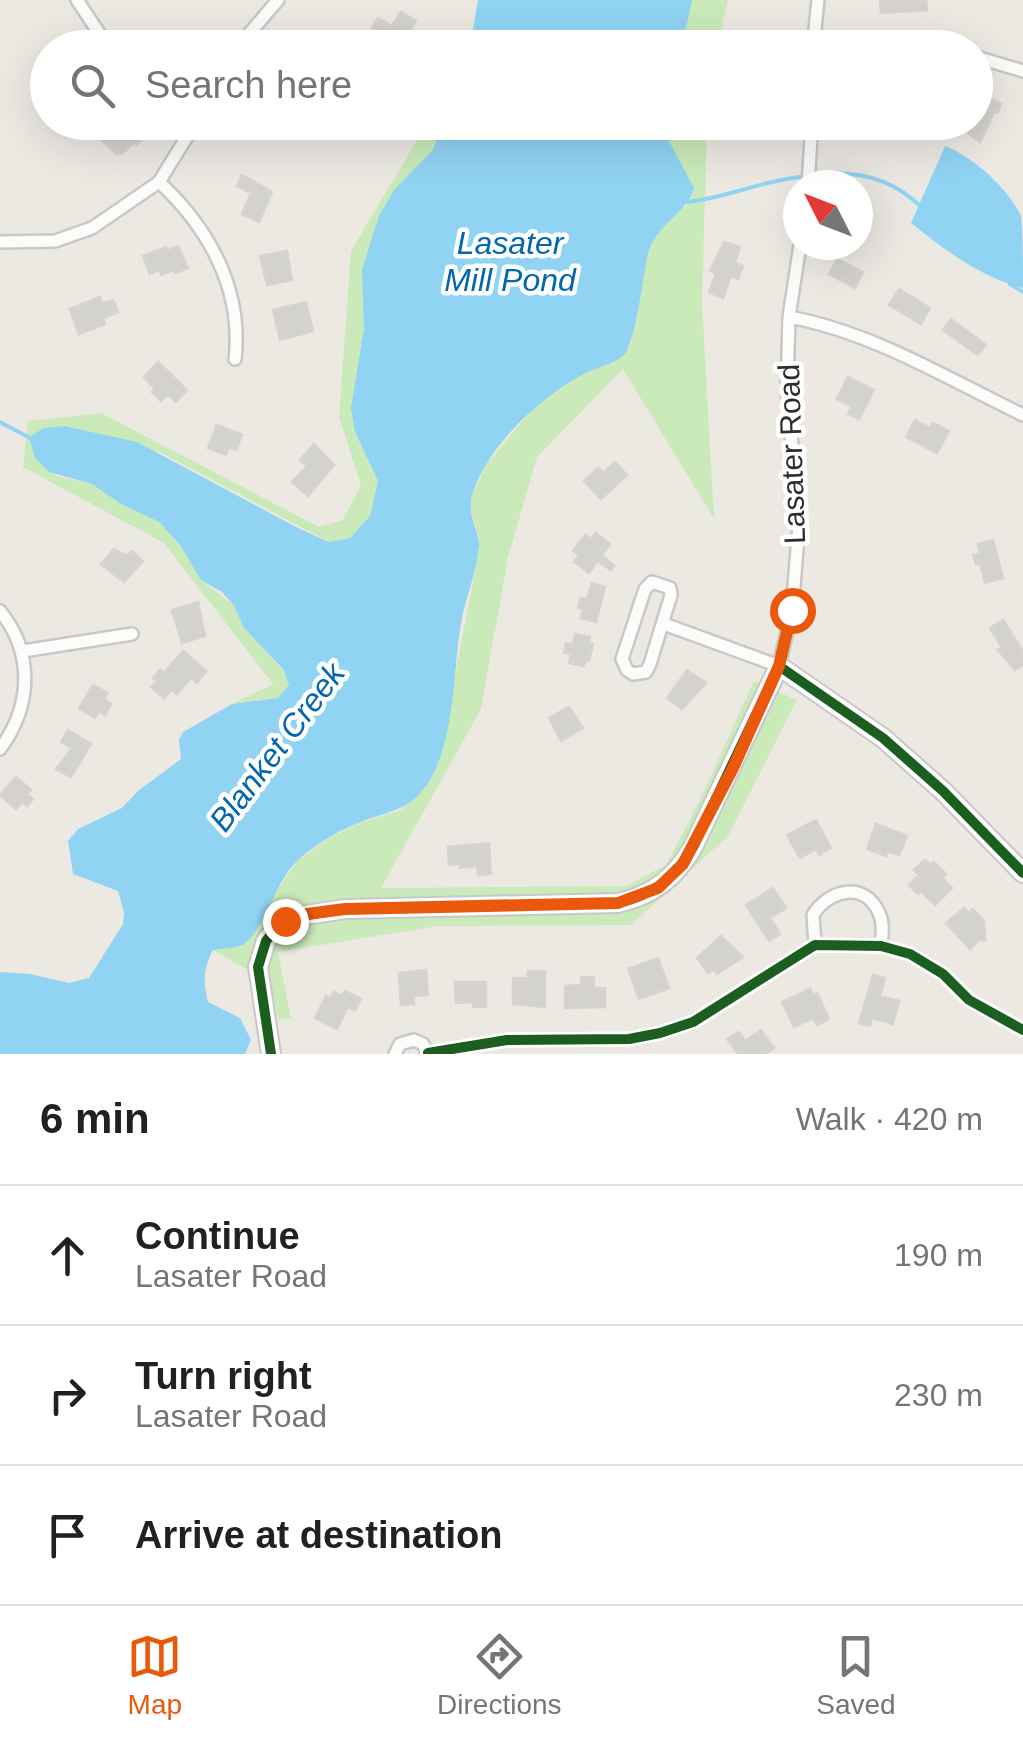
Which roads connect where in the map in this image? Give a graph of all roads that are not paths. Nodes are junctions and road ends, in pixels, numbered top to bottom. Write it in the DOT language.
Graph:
graph roads {
  1 [pos="76,0"];
  2 [pos="278,0"];
  3 [pos="818,0"];
  4 [pos="97,30"];
  5 [pos="252,30"];
  6 [pos="815,30"];
  7 [pos="993,63"];
  8 [pos="1023,71"];
  9 [pos="185,140"];
  10 [pos="811,140"];
  11 [pos="809,170"];
  12 [pos="159,182"];
  13 [pos="0,242"];
  14 [pos="798,260"];
  15 [pos="789,318"];
  16 [pos="236,359"];
  17 [pos="1023,415"];
  18 [pos="0,610"];
  19 [pos="664,624"];
  20 [pos="132,634"];
  21 [pos="23,652"];
  22 [pos="779,666"];
  23 [pos="0,750"];
  24 [pos="1023,873"];
  25 [pos="815,945"];
  26 [pos="882,946"];
  27 [pos="1023,1030"];
  28 [pos="271,1054"];
  29 [pos="395,1054"];
  30 [pos="428,1054"];
  1 -- 4 [label="street"];
  2 -- 5 [label="street"];
  3 -- 6 [label="street"];
  7 -- 8 [label="street"];
  9 -- 12 [label="street"];
  10 -- 11 [label="street"];
  12 -- 13 [label="street"];
  12 -- 16 [label="street"];
  14 -- 15 [label="street, Lasater Road"];
  15 -- 17 [label="street"];
  15 -- 22 [label="street, Lasater Road"];
  18 -- 21 [label="street"];
  19 -- 19 [label="street"];
  19 -- 22 [label="street"];
  20 -- 21 [label="street"];
  21 -- 23 [label="street"];
  22 -- 24 [label="street"];
  22 -- 28 [label="street, Lasater Road"];
  25 -- 26 [label="street"];
  25 -- 26 [label="street"];
  25 -- 30 [label="street"];
  26 -- 27 [label="street"];
  29 -- 30 [label="street"];
}
